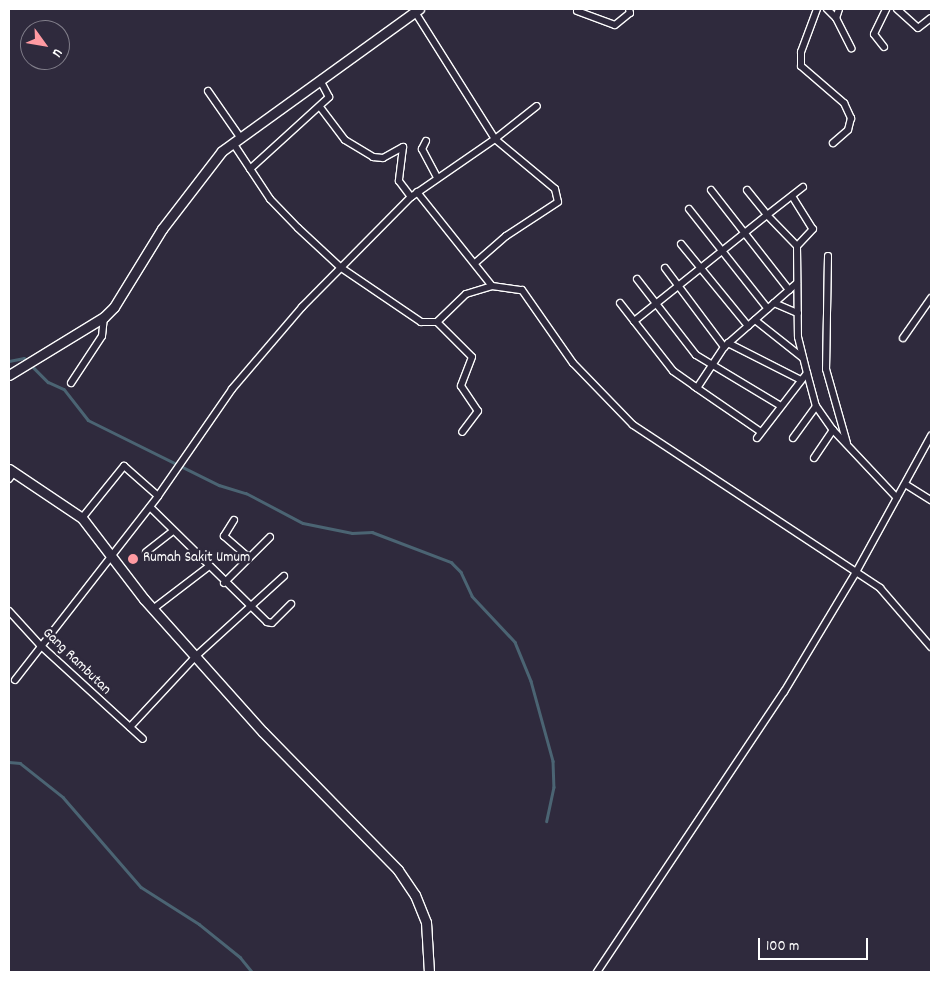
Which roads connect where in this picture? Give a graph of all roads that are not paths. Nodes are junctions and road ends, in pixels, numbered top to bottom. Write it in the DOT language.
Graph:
graph roads {
  1 [pos="576,9"];
  2 [pos="629,9"];
  3 [pos="817,9"];
  4 [pos="827,9"];
  5 [pos="839,9"];
  6 [pos="886,9"];
  7 [pos="897,9"];
  8 [pos="417,10"];
  9 [pos="836,18"];
  10 [pos="931,18"];
  11 [pos="884,47"];
  12 [pos="851,48"];
  13 [pos="320,80"];
  14 [pos="208,91"];
  15 [pos="537,106"];
  16 [pos="320,108"];
  17 [pos="495,139"];
  18 [pos="237,140"];
  19 [pos="426,141"];
  20 [pos="833,143"];
  21 [pos="250,169"];
  22 [pos="437,177"];
  23 [pos="803,187"];
  24 [pos="711,190"];
  25 [pos="747,190"];
  26 [pos="417,192"];
  27 [pos="792,196"];
  28 [pos="411,197"];
  29 [pos="689,209"];
  30 [pos="767,215"];
  31 [pos="744,233"];
  32 [pos="681,244"];
  33 [pos="797,246"];
  34 [pos="722,252"];
  35 [pos="828,256"];
  36 [pos="475,263"];
  37 [pos="340,267"];
  38 [pos="665,268"];
  39 [pos="700,268"];
  40 [pos="637,279"];
  41 [pos="797,283"];
  42 [pos="679,285"];
  43 [pos="492,286"];
  44 [pos="790,290"];
  45 [pos="931,298"];
  46 [pos="620,302"];
  47 [pos="774,303"];
  48 [pos="656,304"];
  49 [pos="768,308"];
  50 [pos="798,313"];
  51 [pos="104,317"];
  52 [pos="755,320"];
  53 [pos="634,321"];
  54 [pos="437,322"];
  55 [pos="748,326"];
  56 [pos="903,338"];
  57 [pos="726,345"];
  58 [pos="803,358"];
  59 [pos="713,363"];
  60 [pos="807,373"];
  61 [pos="9,375"];
  62 [pos="682,378"];
  63 [pos="802,380"];
  64 [pos="71,383"];
  65 [pos="697,388"];
  66 [pos="781,406"];
  67 [pos="816,406"];
  68 [pos="833,430"];
  69 [pos="462,432"];
  70 [pos="931,436"];
  71 [pos="793,438"];
  72 [pos="847,444"];
  73 [pos="814,458"];
  74 [pos="10,473"];
  75 [pos="905,484"];
  76 [pos="158,496"];
  77 [pos="897,498"];
  78 [pos="931,500"];
  79 [pos="150,507"];
  80 [pos="82,518"];
  81 [pos="234,520"];
  82 [pos="173,531"];
  83 [pos="270,537"];
  84 [pos="146,552"];
  85 [pos="110,555"];
  86 [pos="248,557"];
  87 [pos="208,567"];
  88 [pos="855,574"];
  89 [pos="284,576"];
  90 [pos="224,583"];
  91 [pos="291,604"];
  92 [pos="251,606"];
  93 [pos="153,609"];
  94 [pos="9,611"];
  95 [pos="40,645"];
  96 [pos="931,647"];
  97 [pos="196,656"];
  98 [pos="15,680"];
  99 [pos="130,727"];
  100 [pos="143,739"];
  101 [pos="430,972"];
  102 [pos="596,972"];
  1 -- 2 [label="street"];
  3 -- 20 [label="street"];
  4 -- 9 [label="street"];
  5 -- 9 [label="street"];
  6 -- 11 [label="street"];
  7 -- 10 [label="street"];
  8 -- 13 [label="street"];
  8 -- 17 [label="street"];
  9 -- 12 [label="street"];
  13 -- 16 [label="street"];
  13 -- 18 [label="street"];
  14 -- 18 [label="street"];
  15 -- 17 [label="street"];
  16 -- 21 [label="street"];
  16 -- 28 [label="street"];
  17 -- 22 [label="street"];
  17 -- 36 [label="street"];
  18 -- 21 [label="street"];
  18 -- 51 [label="street"];
  19 -- 22 [label="street"];
  21 -- 37 [label="street"];
  22 -- 26 [label="street"];
  23 -- 27 [label="street"];
  24 -- 31 [label="street"];
  25 -- 30 [label="street"];
  26 -- 28 [label="street"];
  26 -- 36 [label="street"];
  27 -- 30 [label="street"];
  27 -- 33 [label="street"];
  28 -- 37 [label="street"];
  29 -- 34 [label="street"];
  30 -- 31 [label="street"];
  30 -- 33 [label="street"];
  31 -- 34 [label="street"];
  31 -- 44 [label="street"];
  32 -- 39 [label="street"];
  33 -- 41 [label="street"];
  34 -- 39 [label="street"];
  34 -- 49 [label="street"];
  35 -- 72 [label="street"];
  36 -- 43 [label="street"];
  37 -- 54 [label="street"];
  37 -- 76 [label="street"];
  38 -- 42 [label="street"];
  39 -- 42 [label="street"];
  39 -- 55 [label="street"];
  40 -- 48 [label="street"];
  41 -- 44 [label="street"];
  41 -- 50 [label="street"];
  42 -- 48 [label="street"];
  42 -- 57 [label="street"];
  43 -- 54 [label="street"];
  43 -- 88 [label="street"];
  44 -- 47 [label="street"];
  45 -- 56 [label="street"];
  46 -- 53 [label="street"];
  47 -- 49 [label="street"];
  47 -- 50 [label="street"];
  48 -- 53 [label="street"];
  48 -- 59 [label="street"];
  49 -- 52 [label="street"];
  50 -- 58 [label="street"];
  51 -- 61 [label="street"];
  51 -- 64 [label="street"];
  52 -- 55 [label="street"];
  52 -- 58 [label="street"];
  53 -- 65 [label="street"];
  54 -- 69 [label="street"];
  55 -- 57 [label="street"];
  57 -- 59 [label="street"];
  57 -- 63 [label="street"];
  58 -- 60 [label="street"];
  59 -- 65 [label="street"];
  59 -- 66 [label="street"];
  60 -- 63 [label="street"];
  60 -- 67 [label="street"];
  62 -- 65 [label="street"];
  63 -- 66 [label="street"];
  65 -- 66 [label="street"];
  67 -- 68 [label="street"];
  67 -- 71 [label="street"];
  68 -- 72 [label="street"];
  68 -- 73 [label="street"];
  70 -- 75 [label="street"];
  72 -- 77 [label="street"];
  74 -- 80 [label="street"];
  75 -- 77 [label="street"];
  75 -- 78 [label="street"];
  76 -- 79 [label="street"];
  76 -- 80 [label="street"];
  77 -- 88 [label="street"];
  79 -- 82 [label="street"];
  79 -- 85 [label="street"];
  80 -- 85 [label="street"];
  81 -- 86 [label="street"];
  82 -- 84 [label="street"];
  82 -- 87 [label="street"];
  83 -- 86 [label="street"];
  85 -- 93 [label="street"];
  85 -- 95 [label="street"];
  86 -- 90 [label="street"];
  87 -- 90 [label="street"];
  87 -- 93 [label="street"];
  88 -- 96 [label="street"];
  88 -- 102 [label="street"];
  89 -- 92 [label="street"];
  90 -- 92 [label="street"];
  91 -- 92 [label="street"];
  92 -- 97 [label="street"];
  93 -- 97 [label="street"];
  94 -- 95 [label="street, Gang Rambutan"];
  95 -- 98 [label="street"];
  95 -- 99 [label="street, Gang Rambutan"];
  97 -- 99 [label="street"];
  97 -- 101 [label="street"];
  99 -- 100 [label="street, Gang Rambutan"];
}
